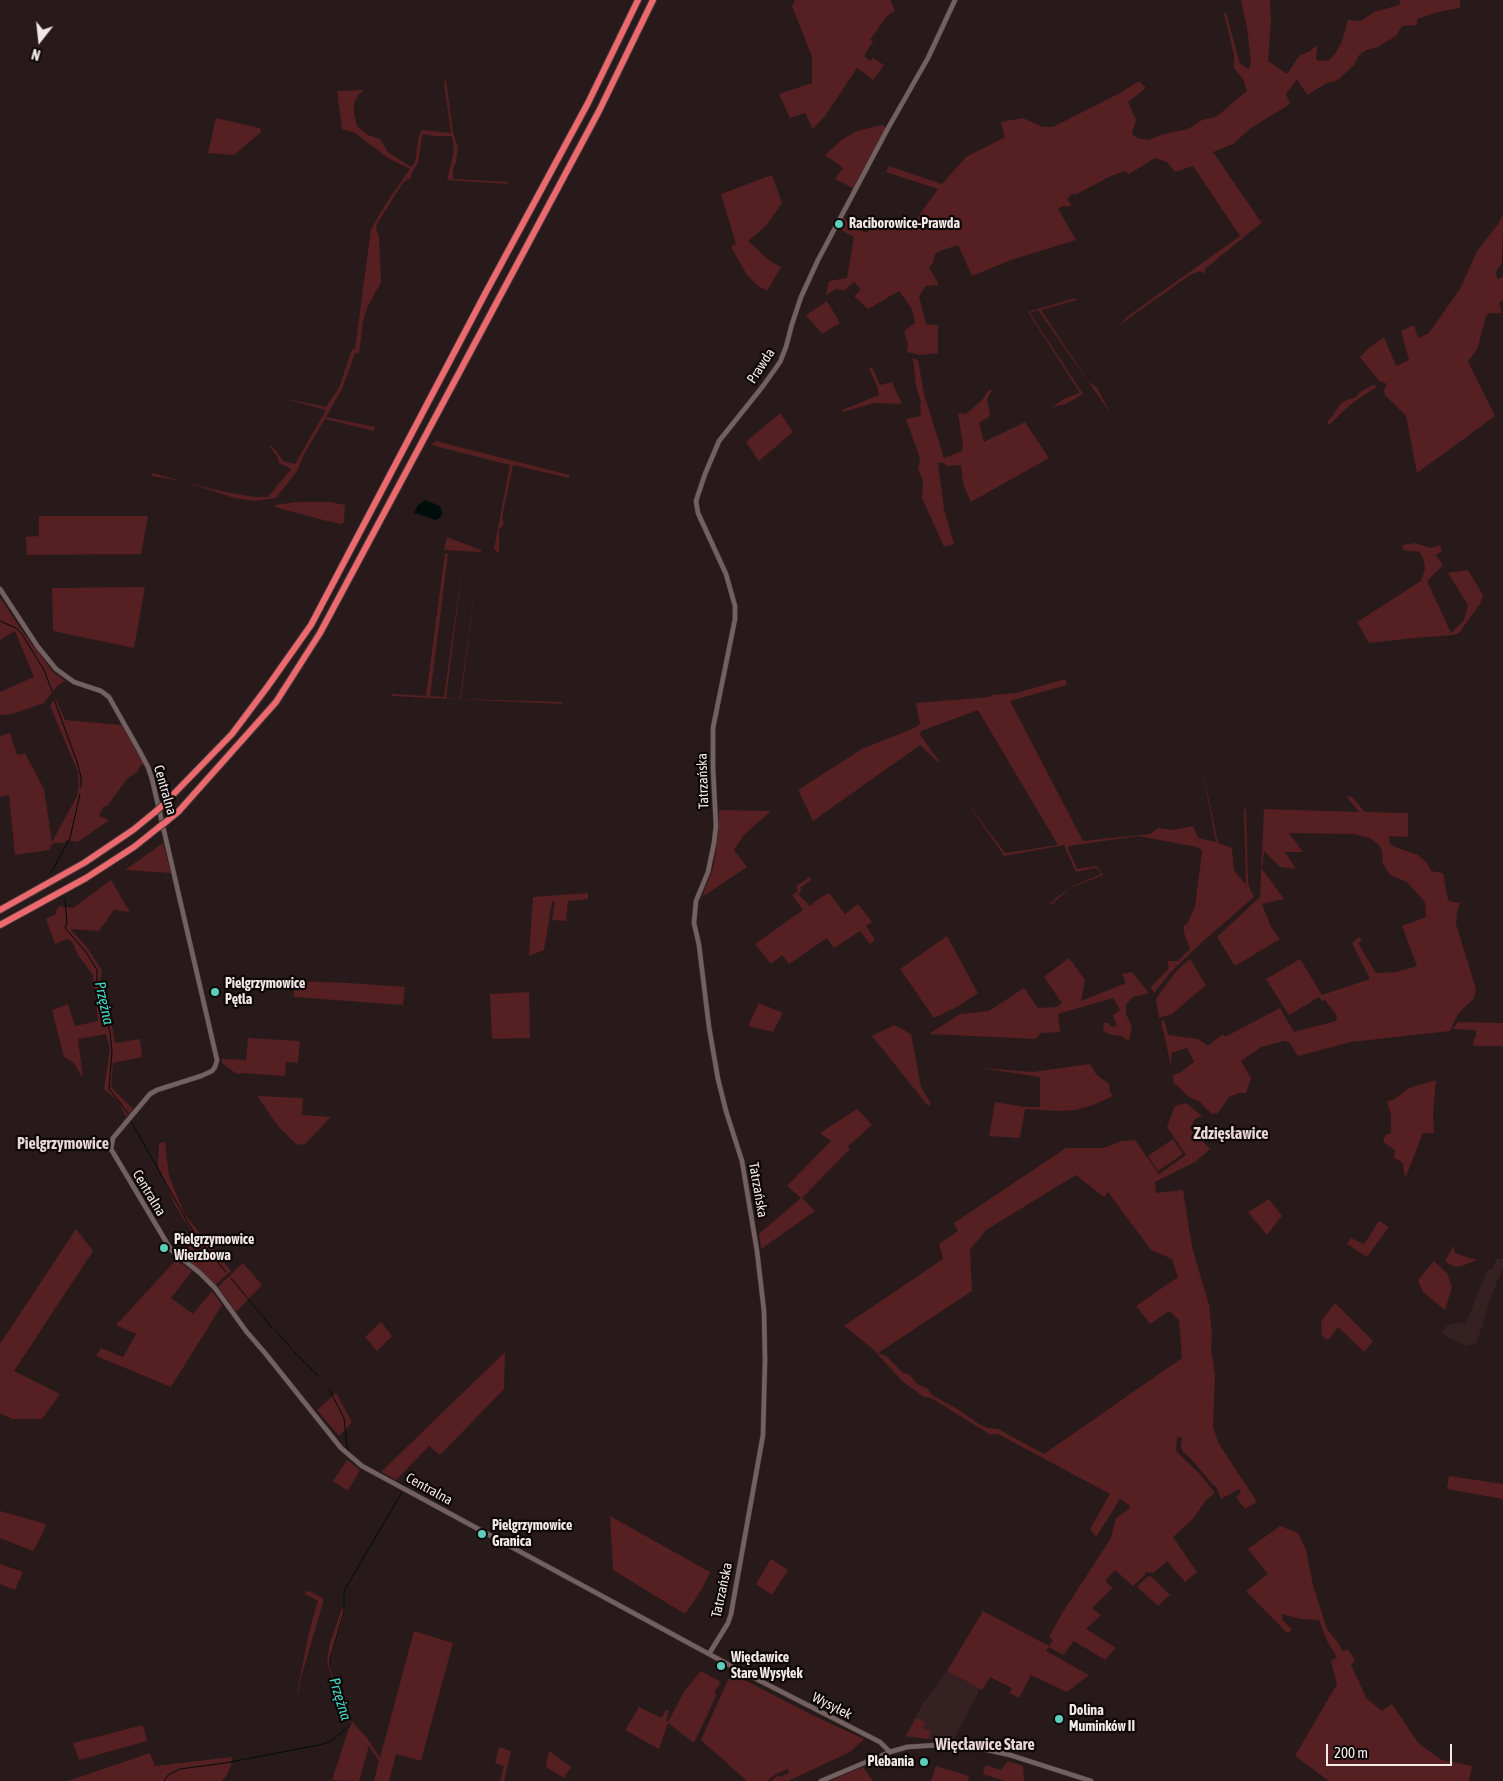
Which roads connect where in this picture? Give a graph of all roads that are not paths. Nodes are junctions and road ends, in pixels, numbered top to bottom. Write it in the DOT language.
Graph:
graph roads {
  1 [pos="638,0"];
  2 [pos="653,0"];
  3 [pos="955,0"];
  4 [pos="0,589"];
  5 [pos="713,728"];
  6 [pos="0,910"];
  7 [pos="0,925"];
  8 [pos="709,1654"];
  9 [pos="890,1752"];
  10 [pos="821,1781"];
  11 [pos="1090,1781"];
  1 -- 6 [label="highway, bridge"];
  2 -- 7 [label="highway, bridge"];
  3 -- 5 [label="street, Prawda"];
  4 -- 8 [label="street, Centralna"];
  5 -- 8 [label="street, Tatrzańska"];
  8 -- 9 [label="street, Wysyłek"];
  9 -- 10 [label="street"];
  9 -- 11 [label="street"];
}
